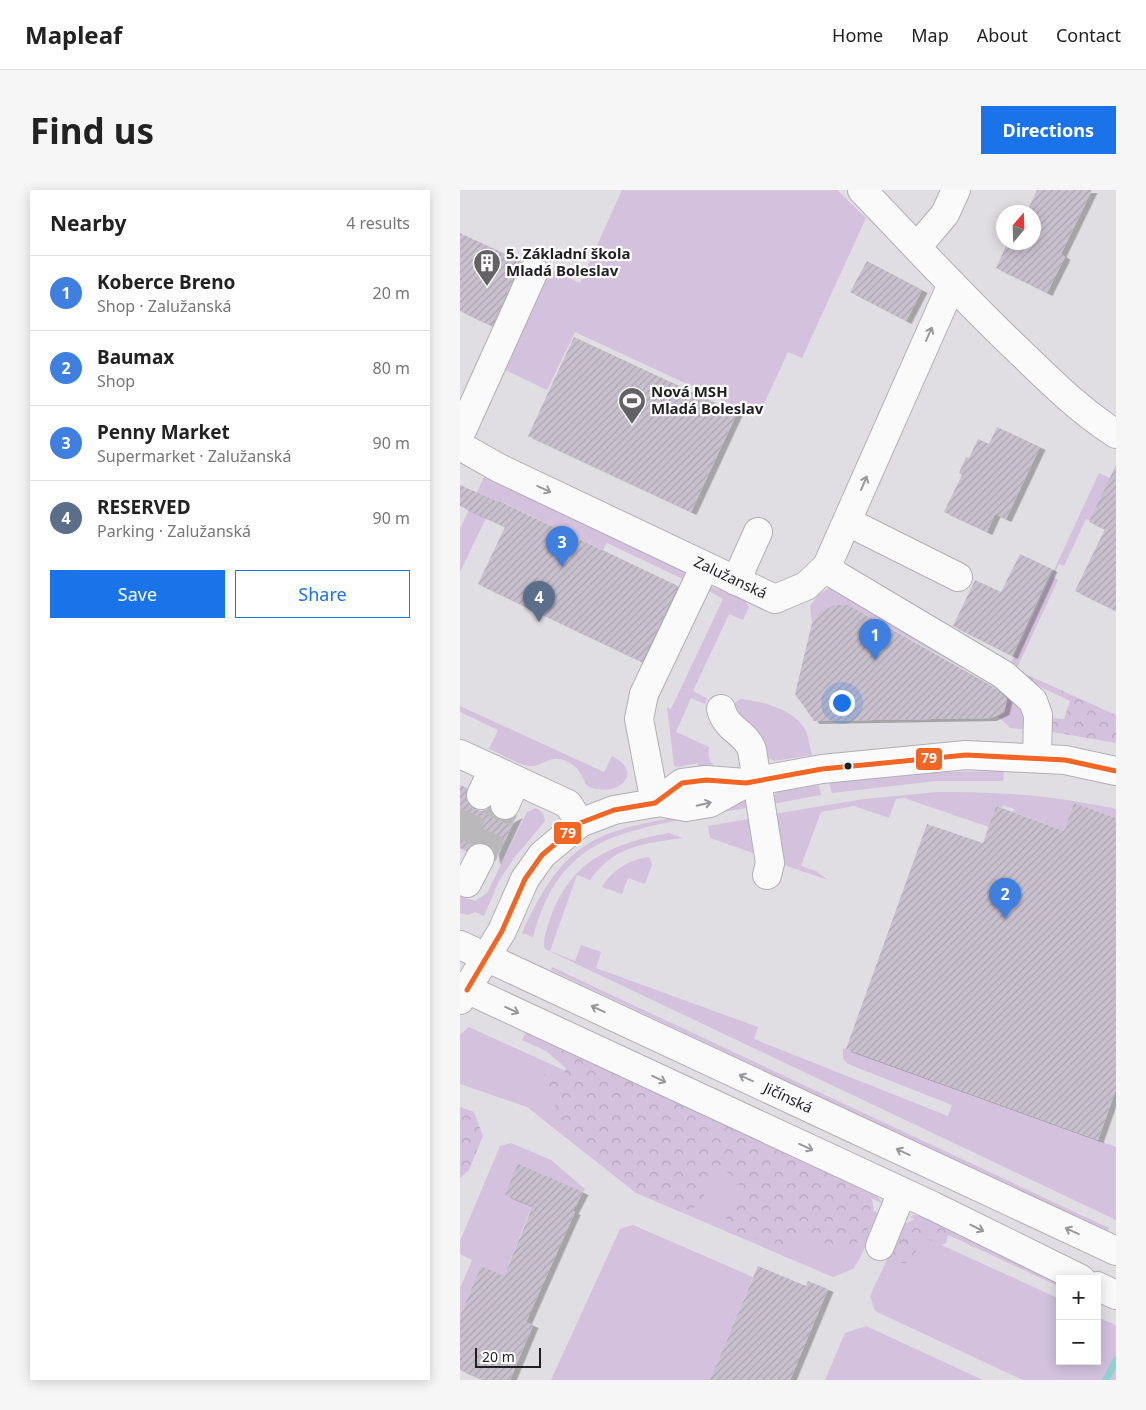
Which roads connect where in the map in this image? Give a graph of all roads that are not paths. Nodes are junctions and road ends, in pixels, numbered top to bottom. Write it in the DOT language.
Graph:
graph roads {
  1 [pos="862,190"];
  2 [pos="956,190"];
  3 [pos="917,247"];
  4 [pos="534,272"];
  5 [pos="952,284"];
  6 [pos="1116,434"];
  7 [pos="460,435"];
  8 [pos="460,446"];
  9 [pos="848,522"];
  10 [pos="758,532"];
  11 [pos="705,566"];
  12 [pos="827,566"];
  13 [pos="958,577"];
  14 [pos="736,581"];
  15 [pos="721,709"];
  16 [pos="1037,758"];
  17 [pos="463,762"];
  18 [pos="1116,771"];
  19 [pos="505,774"];
  20 [pos="752,782"];
  21 [pos="493,800"];
  22 [pos="657,802"];
  23 [pos="580,823"];
  24 [pos="480,858"];
  25 [pos="767,875"];
  26 [pos="460,880"];
  27 [pos="460,945"];
  28 [pos="486,957"];
  29 [pos="462,992"];
  30 [pos="902,1192"];
  31 [pos="880,1246"];
  32 [pos="1116,1251"];
  33 [pos="1074,1275"];
  34 [pos="1101,1288"];
  35 [pos="1116,1295"];
  1 -- 3 [label="street"];
  2 -- 3 [label="street"];
  3 -- 5 [label="street"];
  4 -- 7 [label="street"];
  5 -- 6 [label="street"];
  9 -- 5 [label="street, Zalužanská, one-way"];
  8 -- 11 [label="street, Zalužanská, one-way"];
  9 -- 12 [label="street, Zalužanská"];
  9 -- 13 [label="street"];
  10 -- 14 [label="street"];
  11 -- 14 [label="street, Zalužanská"];
  11 -- 22 [label="street"];
  12 -- 14 [label="street, Zalužanská"];
  12 -- 16 [label="street"];
  15 -- 20 [label="street"];
  16 -- 18 [label="street"];
  16 -- 20 [label="street"];
  17 -- 19 [label="street"];
  19 -- 21 [label="street"];
  19 -- 23 [label="street"];
  20 -- 22 [label="street"];
  20 -- 25 [label="street"];
  22 -- 23 [label="street"];
  23 -- 28 [label="street"];
  24 -- 26 [label="street"];
  27 -- 28 [label="street, Jičínská"];
  28 -- 29 [label="street"];
  32 -- 28 [label="street, Jičínská, one-way"];
  29 -- 30 [label="street, one-way"];
  30 -- 31 [label="street"];
  30 -- 33 [label="street, one-way"];
  34 -- 35 [label="street"];
}
